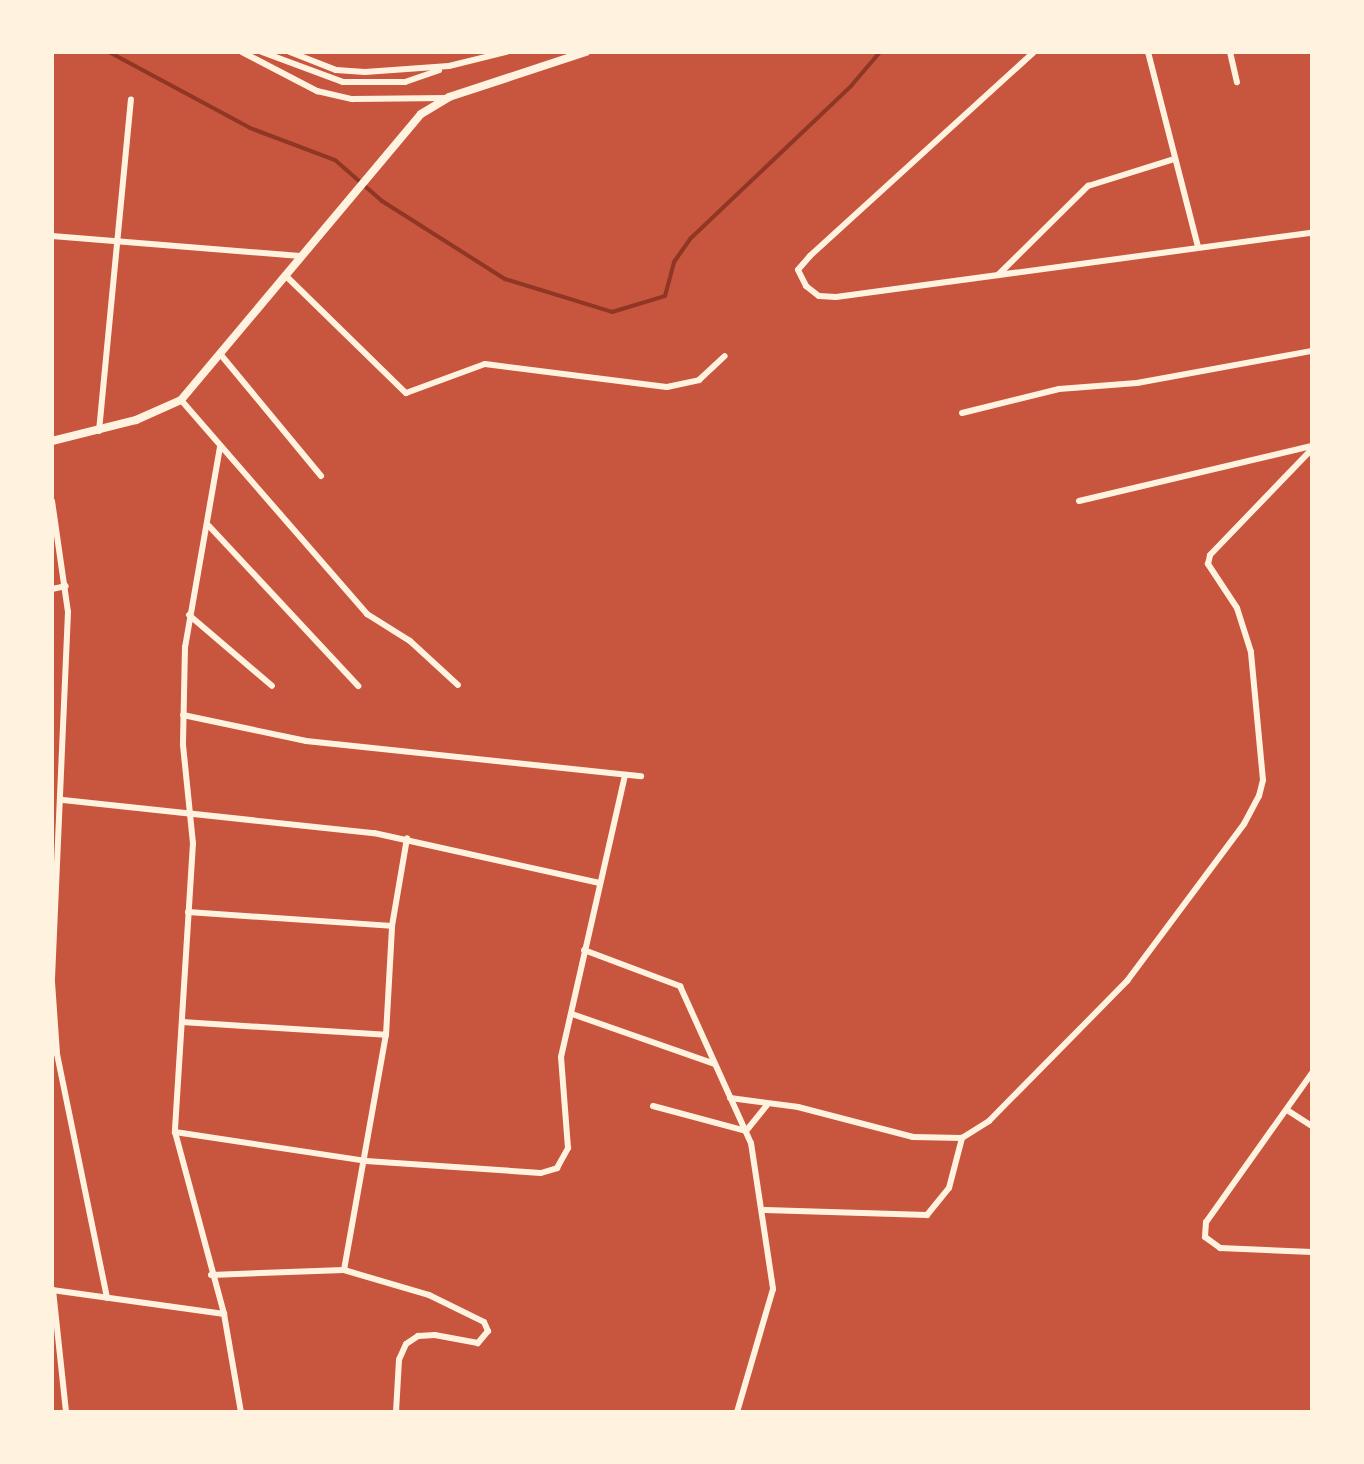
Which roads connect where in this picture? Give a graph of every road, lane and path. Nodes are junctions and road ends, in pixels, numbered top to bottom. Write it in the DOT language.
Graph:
graph roads {
  1 [pos="242,52"];
  2 [pos="262,52"];
  3 [pos="290,52"];
  4 [pos="506,52"];
  5 [pos="586,52"];
  6 [pos="1034,52"];
  7 [pos="1148,52"];
  8 [pos="1230,52"];
  9 [pos="449,66"];
  10 [pos="1237,82"];
  11 [pos="449,97"];
  12 [pos="131,100"];
  13 [pos="1174,159"];
  14 [pos="1312,233"];
  15 [pos="52,236"];
  16 [pos="118,242"];
  17 [pos="1198,247"];
  18 [pos="300,256"];
  19 [pos="285,275"];
  20 [pos="998,275"];
  21 [pos="1312,351"];
  22 [pos="221,355"];
  23 [pos="725,356"];
  24 [pos="181,400"];
  25 [pos="962,413"];
  26 [pos="99,431"];
  27 [pos="52,441"];
  28 [pos="220,447"];
  29 [pos="1312,448"];
  30 [pos="321,476"];
  31 [pos="52,501"];
  32 [pos="1079,501"];
  33 [pos="209,526"];
  34 [pos="66,586"];
  35 [pos="52,589"];
  36 [pos="189,615"];
  37 [pos="458,685"];
  38 [pos="272,686"];
  39 [pos="358,686"];
  40 [pos="183,715"];
  41 [pos="64,775"];
  42 [pos="625,775"];
  43 [pos="641,776"];
  44 [pos="52,777"];
  45 [pos="63,800"];
  46 [pos="191,812"];
  47 [pos="407,838"];
  48 [pos="599,883"];
  49 [pos="188,912"];
  50 [pos="392,926"];
  51 [pos="584,950"];
  52 [pos="52,981"];
  53 [pos="572,1014"];
  54 [pos="182,1022"];
  55 [pos="386,1035"];
  56 [pos="55,1054"];
  57 [pos="715,1064"];
  58 [pos="1312,1073"];
  59 [pos="730,1098"];
  60 [pos="767,1105"];
  61 [pos="653,1106"];
  62 [pos="1287,1110"];
  63 [pos="1312,1126"];
  64 [pos="746,1131"];
  65 [pos="175,1132"];
  66 [pos="962,1138"];
  67 [pos="366,1161"];
  68 [pos="765,1210"];
  69 [pos="1312,1252"];
  70 [pos="344,1270"];
  71 [pos="211,1275"];
  72 [pos="53,1290"];
  73 [pos="107,1298"];
  74 [pos="224,1314"];
  75 [pos="54,1335"];
  76 [pos="66,1412"];
  77 [pos="241,1412"];
  78 [pos="396,1412"];
  79 [pos="737,1412"];
  1 -- 11 [label="street"];
  2 -- 9 [label="street"];
  3 -- 9 [label="street"];
  4 -- 9 [label="street"];
  5 -- 11 [label="street"];
  6 -- 20 [label="street"];
  7 -- 13 [label="street"];
  8 -- 10 [label="street"];
  11 -- 18 [label="street"];
  12 -- 16 [label="street"];
  13 -- 17 [label="street"];
  13 -- 20 [label="street"];
  14 -- 17 [label="street"];
  15 -- 16 [label="street"];
  16 -- 18 [label="street"];
  16 -- 26 [label="street"];
  17 -- 20 [label="street"];
  18 -- 19 [label="street"];
  19 -- 22 [label="street"];
  19 -- 23 [label="street"];
  21 -- 25 [label="street"];
  22 -- 24 [label="street"];
  22 -- 30 [label="street"];
  24 -- 26 [label="street"];
  24 -- 28 [label="street"];
  26 -- 27 [label="street"];
  28 -- 33 [label="street"];
  28 -- 37 [label="street"];
  29 -- 32 [label="street"];
  29 -- 66 [label="street"];
  31 -- 34 [label="street"];
  33 -- 36 [label="street"];
  33 -- 39 [label="street"];
  34 -- 35 [label="street"];
  34 -- 41 [label="street"];
  36 -- 38 [label="street"];
  36 -- 40 [label="street"];
  40 -- 42 [label="street"];
  40 -- 46 [label="street"];
  41 -- 44 [label="street"];
  41 -- 45 [label="street"];
  42 -- 43 [label="street"];
  42 -- 48 [label="street"];
  45 -- 46 [label="street"];
  45 -- 52 [label="street"];
  46 -- 47 [label="street"];
  46 -- 49 [label="street"];
  47 -- 48 [label="street"];
  47 -- 50 [label="street"];
  48 -- 51 [label="street"];
  49 -- 50 [label="street"];
  49 -- 54 [label="street"];
  50 -- 55 [label="street"];
  51 -- 53 [label="street"];
  51 -- 57 [label="street"];
  52 -- 56 [label="street"];
  53 -- 57 [label="street"];
  53 -- 67 [label="street"];
  54 -- 55 [label="street"];
  54 -- 65 [label="street"];
  55 -- 67 [label="street"];
  56 -- 73 [label="street"];
  57 -- 59 [label="street"];
  58 -- 62 [label="street"];
  59 -- 60 [label="street"];
  59 -- 64 [label="street"];
  60 -- 64 [label="street"];
  60 -- 66 [label="street"];
  61 -- 64 [label="street"];
  62 -- 63 [label="street"];
  62 -- 69 [label="street"];
  64 -- 68 [label="street"];
  65 -- 67 [label="street"];
  65 -- 71 [label="street"];
  66 -- 68 [label="street"];
  67 -- 70 [label="street"];
  68 -- 79 [label="street"];
  70 -- 71 [label="street"];
  70 -- 78 [label="street"];
  71 -- 74 [label="street"];
  72 -- 73 [label="street"];
  72 -- 75 [label="street"];
  73 -- 74 [label="street"];
  74 -- 77 [label="street"];
  75 -- 76 [label="street"];
}
